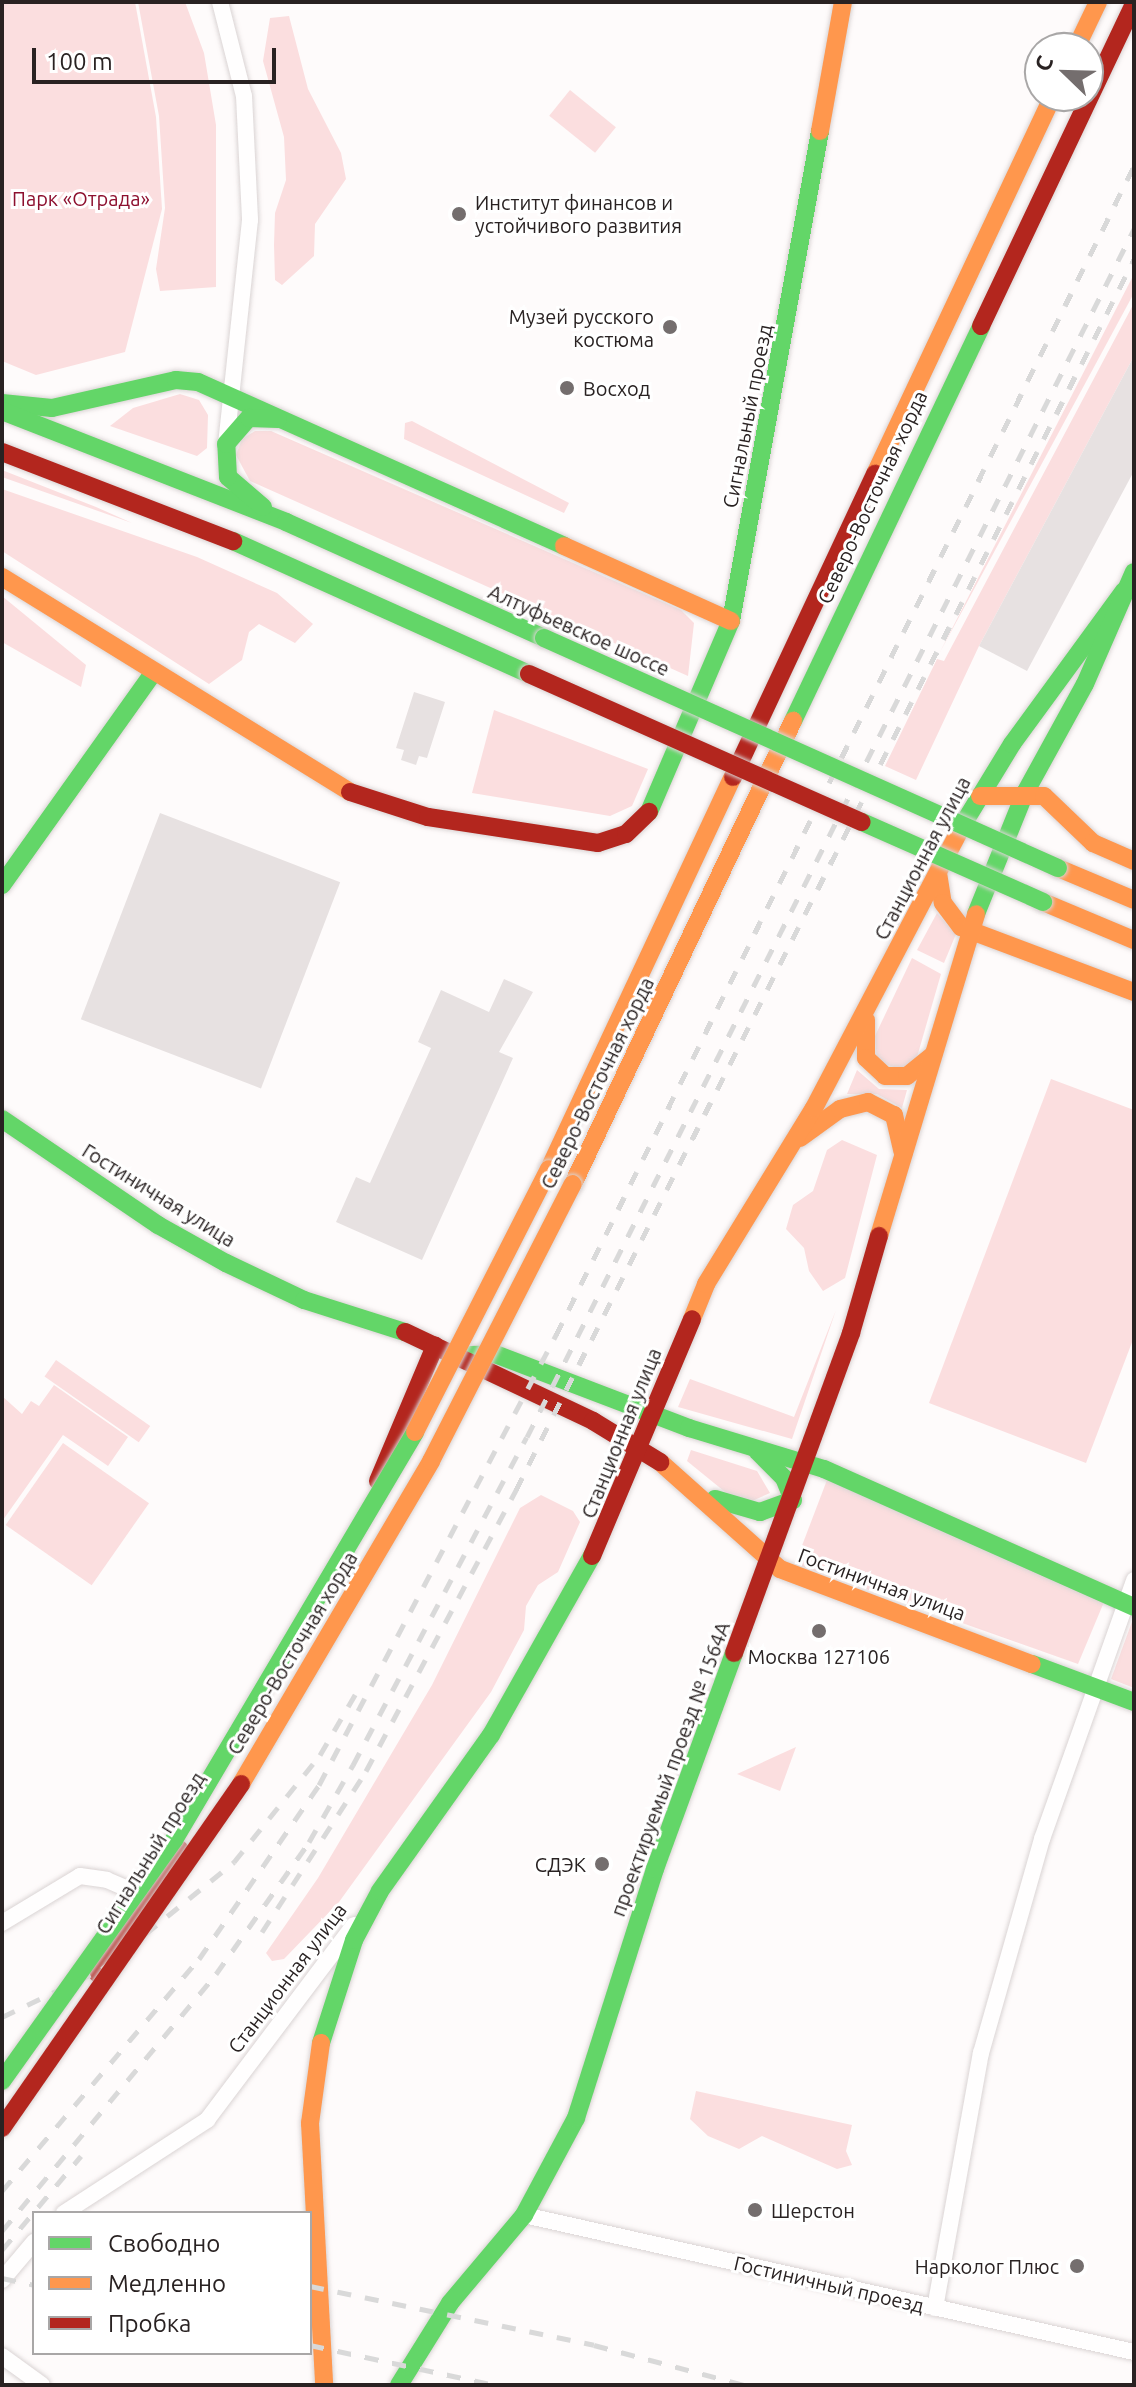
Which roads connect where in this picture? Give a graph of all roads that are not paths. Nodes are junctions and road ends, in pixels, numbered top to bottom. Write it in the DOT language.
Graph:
graph roads {
  1 [pos="220,2"];
  2 [pos="843,2"];
  3 [pos="1098,2"];
  4 [pos="1134,4"];
  5 [pos="1084,32"];
  6 [pos="1045,112"];
  7 [pos="227,392"];
  8 [pos="2,403"];
  9 [pos="2,411"];
  10 [pos="283,419"];
  11 [pos="226,444"];
  12 [pos="2,452"];
  13 [pos="286,522"];
  14 [pos="1134,572"];
  15 [pos="2,577"];
  16 [pos="1124,591"];
  17 [pos="731,621"];
  18 [pos="153,673"];
  19 [pos="1025,793"];
  20 [pos="980,796"];
  21 [pos="1134,861"];
  22 [pos="938,873"];
  23 [pos="2,885"];
  24 [pos="1134,900"];
  25 [pos="969,931"];
  26 [pos="1134,940"];
  27 [pos="1134,992"];
  28 [pos="870,1003"];
  29 [pos="933,1054"];
  30 [pos="2,1119"];
  31 [pos="793,1143"];
  32 [pos="900,1171"];
  33 [pos="435,1346"];
  34 [pos="653,1414"];
  35 [pos="753,1448"];
  36 [pos="639,1449"];
  37 [pos="807,1463"];
  38 [pos="701,1492"];
  39 [pos="793,1500"];
  40 [pos="769,1564"];
  41 [pos="1134,1580"];
  42 [pos="1130,1605"];
  43 [pos="1097,1686"];
  44 [pos="1134,1702"];
  45 [pos="380,1891"];
  46 [pos="149,1900"];
  47 [pos="2,1923"];
  48 [pos="2,2081"];
  49 [pos="2,2111"];
  50 [pos="2,2128"];
  51 [pos="67,2211"];
  52 [pos="524,2215"];
  53 [pos="32,2244"];
  54 [pos="2,2280"];
  55 [pos="935,2308"];
  56 [pos="1134,2352"];
  57 [pos="2,2356"];
  58 [pos="42,2385"];
  59 [pos="324,2385"];
  60 [pos="399,2385"];
  1 -- 7 [label="street"];
  2 -- 17 [label="main road, Сигнальный проезд"];
  3 -- 5 [label="main road"];
  4 -- 50 [label="main road, Северо-Восточная хорда, bridge"];
  6 -- 48 [label="main road, Северо-Восточная хорда, bridge"];
  7 -- 8 [label="main road"];
  7 -- 10 [label="main road"];
  7 -- 11 [label="street"];
  9 -- 13 [label="main road, Алтуфьевское шоссе"];
  10 -- 11 [label="main road"];
  10 -- 17 [label="main road"];
  11 -- 13 [label="main road"];
  12 -- 26 [label="main road, bridge"];
  13 -- 24 [label="main road, Алтуфьевское шоссе, bridge"];
  14 -- 16 [label="main road, Станционная улица"];
  15 -- 18 [label="main road"];
  16 -- 19 [label="main road, Станционная улица"];
  16 -- 20 [label="main road, Станционная улица"];
  17 -- 18 [label="main road, Сигнальный проезд"];
  18 -- 23 [label="main road"];
  19 -- 20 [label="main road"];
  19 -- 21 [label="main road"];
  19 -- 25 [label="main road, Станционная улица"];
  20 -- 22 [label="main road, Станционная улица"];
  22 -- 25 [label="main road"];
  22 -- 28 [label="main road, Станционная улица"];
  25 -- 27 [label="main road"];
  25 -- 29 [label="main road, Станционная улица"];
  28 -- 29 [label="main road"];
  28 -- 31 [label="main road, Станционная улица"];
  29 -- 32 [label="main road, Станционная улица"];
  30 -- 33 [label="main road, Гостиничная улица"];
  31 -- 32 [label="main road"];
  31 -- 34 [label="main road, Станционная улица"];
  32 -- 37 [label="main road, проектируемый проезд № 1564А"];
  33 -- 34 [label="main road, Гостиничная улица"];
  33 -- 36 [label="main road, Гостиничная улица"];
  33 -- 46 [label="main road, Сигнальный проезд"];
  34 -- 35 [label="main road, Гостиничная улица"];
  34 -- 36 [label="main road, Станционная улица"];
  35 -- 37 [label="main road, Гостиничная улица"];
  35 -- 39 [label="main road"];
  36 -- 38 [label="main road, Гостиничная улица"];
  36 -- 45 [label="main road, Станционная улица"];
  37 -- 39 [label="main road, проектируемый проезд № 1564А"];
  37 -- 42 [label="main road, Гостиничная улица"];
  38 -- 39 [label="main road"];
  38 -- 40 [label="main road, Гостиничная улица"];
  39 -- 40 [label="main road, проектируемый проезд № 1564А"];
  40 -- 43 [label="main road, Гостиничная улица"];
  40 -- 52 [label="main road, проектируемый проезд № 1564А"];
  41 -- 42 [label="street"];
  42 -- 43 [label="street"];
  43 -- 44 [label="main road, Гостиничная улица"];
  43 -- 55 [label="street"];
  45 -- 51 [label="street, Станционная улица"];
  45 -- 59 [label="main road"];
  46 -- 47 [label="street"];
  46 -- 49 [label="main road, Сигнальный проезд"];
  52 -- 55 [label="street, Гостиничный проезд"];
  52 -- 60 [label="main road, проектируемый проезд № 1564А"];
  53 -- 54 [label="street"];
  55 -- 56 [label="street, Гостиничный проезд"];
  57 -- 58 [label="street"];
}
